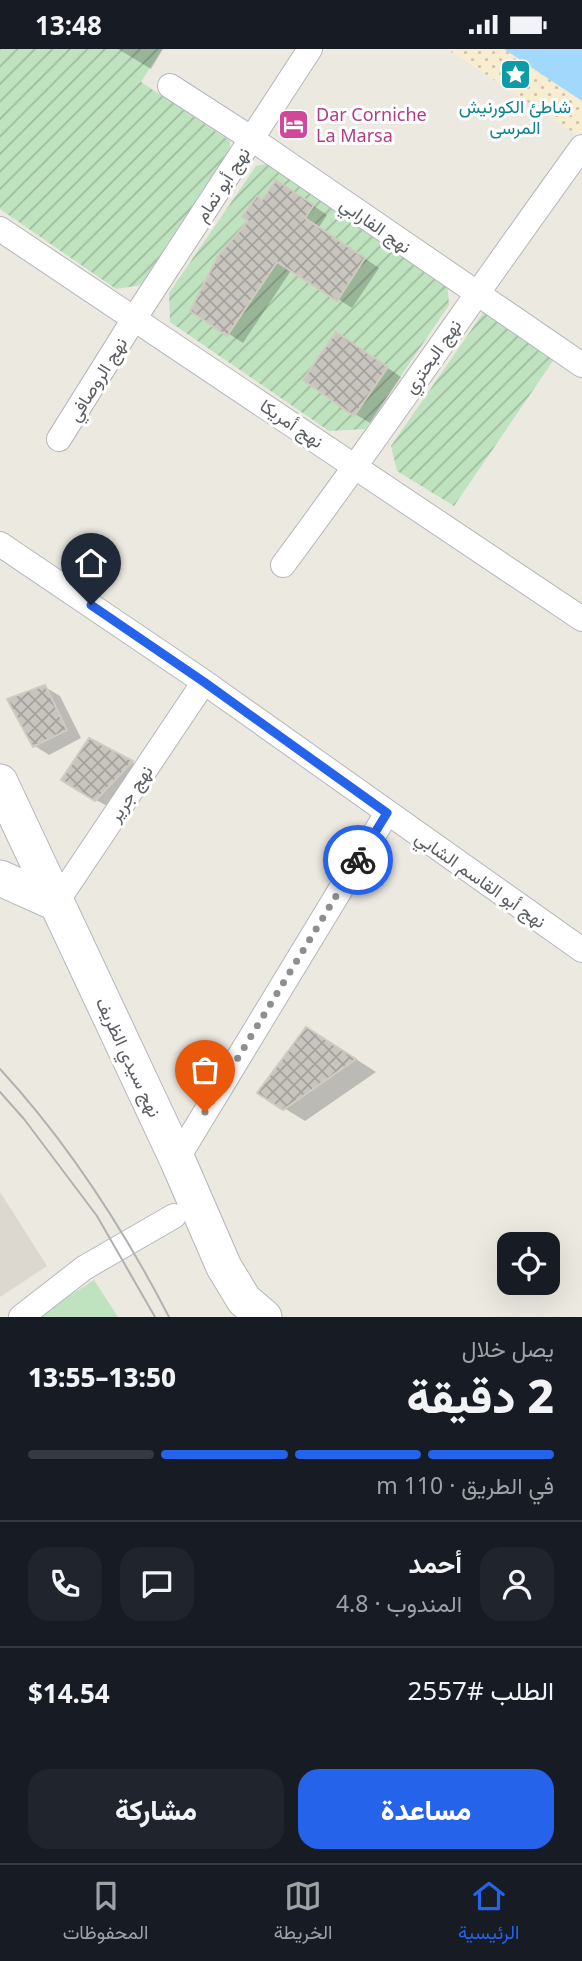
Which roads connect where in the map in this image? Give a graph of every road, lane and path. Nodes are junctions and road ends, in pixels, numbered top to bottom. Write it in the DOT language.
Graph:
graph roads {
  1 [pos="310,49"];
  2 [pos="170,86"];
  3 [pos="252,139"];
  4 [pos="582,147"];
  5 [pos="0,229"];
  6 [pos="476,293"];
  7 [pos="134,319"];
  8 [pos="582,365"];
  9 [pos="59,439"];
  10 [pos="356,467"];
  11 [pos="0,544"];
  12 [pos="283,565"];
  13 [pos="582,619"];
  14 [pos="204,682"];
  15 [pos="0,782"];
  16 [pos="387,813"];
  17 [pos="0,878"];
  18 [pos="56,904"];
  19 [pos="582,950"];
  20 [pos="177,1159"];
  21 [pos="174,1216"];
  22 [pos="21,1317"];
  23 [pos="264,1317"];
  1 -- 3 [label="street, نهج أبو تمام"];
  2 -- 3 [label="street, نهج الفارابي"];
  3 -- 6 [label="street, نهج الفارابي"];
  3 -- 7 [label="street, نهج أبو تمام"];
  4 -- 6 [label="street, نهج البحتري"];
  5 -- 7 [label="street, نهج أمريكا"];
  6 -- 8 [label="street, نهج الفارابي"];
  6 -- 10 [label="street, نهج البحتري"];
  7 -- 9 [label="street, نهج الروصافي"];
  7 -- 10 [label="street, نهج أمريكا"];
  10 -- 12 [label="street, نهج البحتري"];
  10 -- 13 [label="street, نهج أمريكا"];
  11 -- 14 [label="street, نهج أبو القاسم الشابي"];
  14 -- 16 [label="street, نهج أبو القاسم الشابي"];
  14 -- 18 [label="street, نهج جرير"];
  15 -- 18 [label="street, نهج سيدي الظريف"];
  16 -- 19 [label="street, نهج أبو القاسم الشابي"];
  16 -- 20 [label="street"];
  17 -- 18 [label="street"];
  18 -- 20 [label="street, نهج سيدي الظريف"];
  20 -- 23 [label="street, نهج سيدي الظريف"];
  21 -- 22 [label="street"];
}
